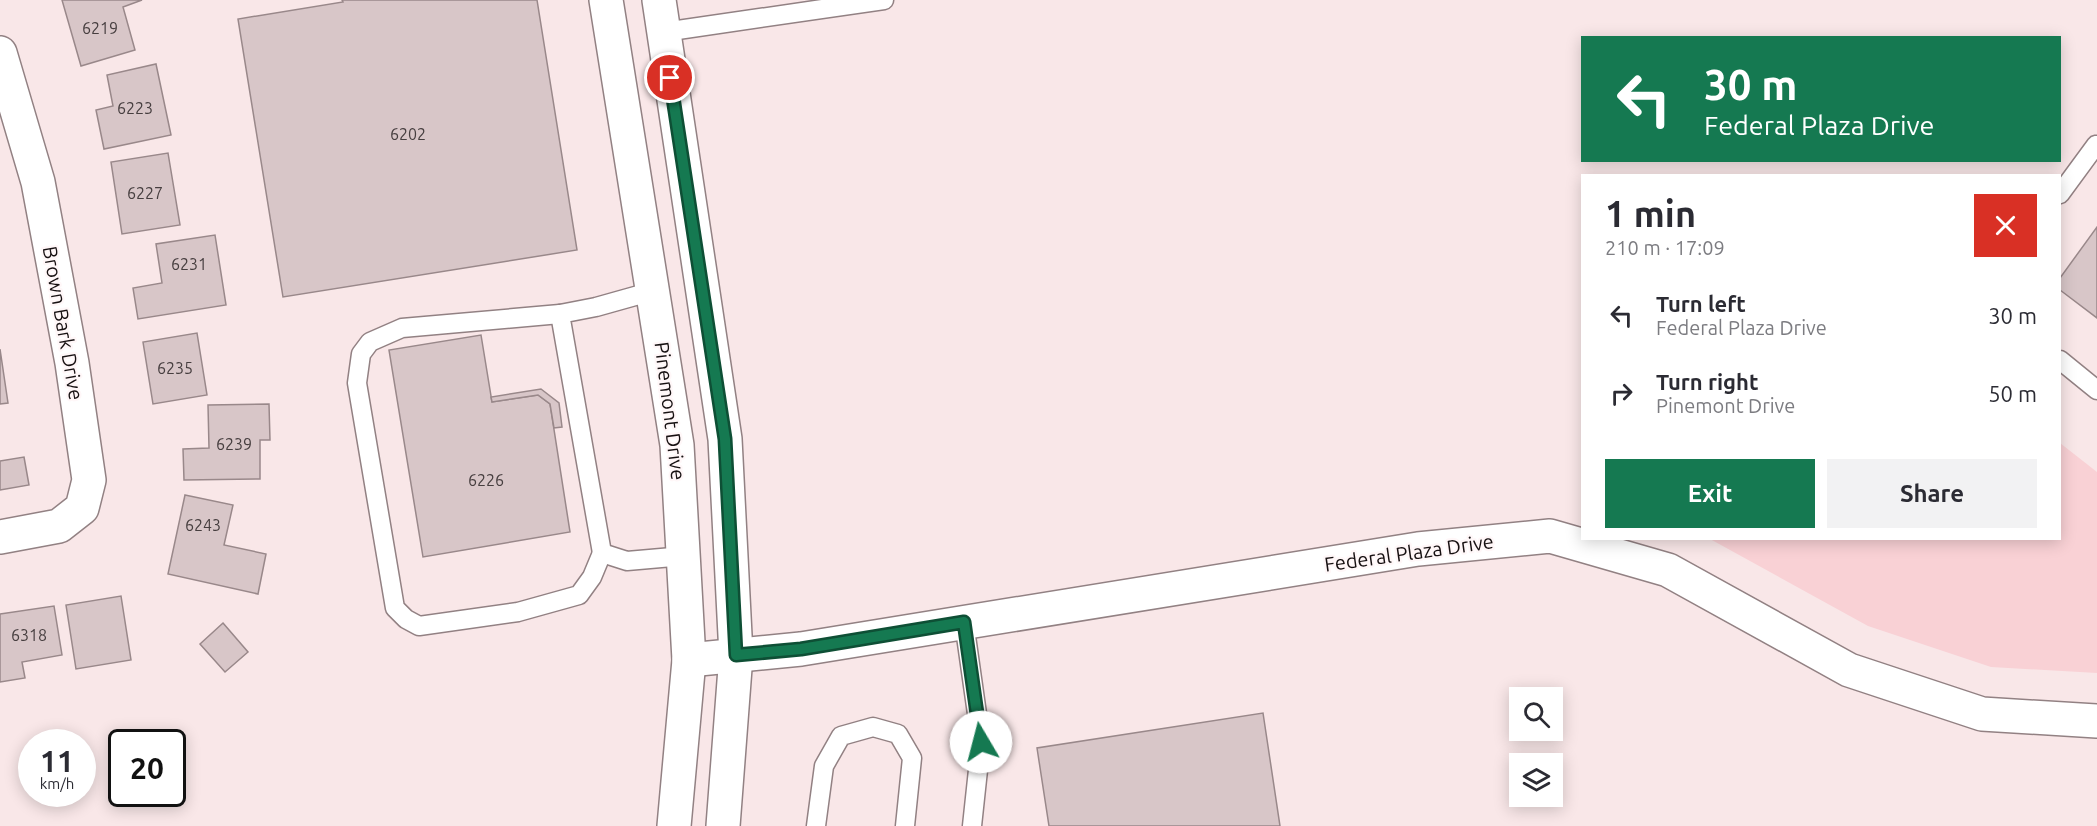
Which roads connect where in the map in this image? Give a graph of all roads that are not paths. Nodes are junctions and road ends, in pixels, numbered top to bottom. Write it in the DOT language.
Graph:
graph roads {
  1 [pos="606,0"];
  2 [pos="659,0"];
  3 [pos="884,0"];
  4 [pos="829,4"];
  5 [pos="664,32"];
  6 [pos="0,53"];
  7 [pos="2097,145"];
  8 [pos="2061,193"];
  9 [pos="652,291"];
  10 [pos="560,314"];
  11 [pos="2061,361"];
  12 [pos="2097,390"];
  13 [pos="0,537"];
  14 [pos="602,553"];
  15 [pos="684,556"];
  16 [pos="964,622"];
  17 [pos="736,655"];
  18 [pos="689,660"];
  19 [pos="2097,721"];
  20 [pos="674,826"];
  21 [pos="723,826"];
  22 [pos="816,826"];
  23 [pos="905,826"];
  24 [pos="972,826"];
  1 -- 9 [label="street, Pinemont Drive"];
  2 -- 5 [label="street"];
  3 -- 4 [label="lane"];
  4 -- 5 [label="lane"];
  5 -- 17 [label="street"];
  6 -- 13 [label="street, Brown Bark Drive"];
  7 -- 8 [label="lane"];
  9 -- 10 [label="lane"];
  9 -- 15 [label="street, Pinemont Drive"];
  10 -- 14 [label="lane"];
  10 -- 14 [label="lane"];
  11 -- 12 [label="lane"];
  14 -- 15 [label="lane"];
  15 -- 18 [label="street, Pinemont Drive"];
  16 -- 17 [label="street, Federal Plaza Drive"];
  16 -- 19 [label="street, Federal Plaza Drive"];
  16 -- 24 [label="lane"];
  17 -- 18 [label="street, Federal Plaza Drive"];
  17 -- 21 [label="street"];
  18 -- 20 [label="street, Pinemont Drive"];
  22 -- 23 [label="lane"];
}
